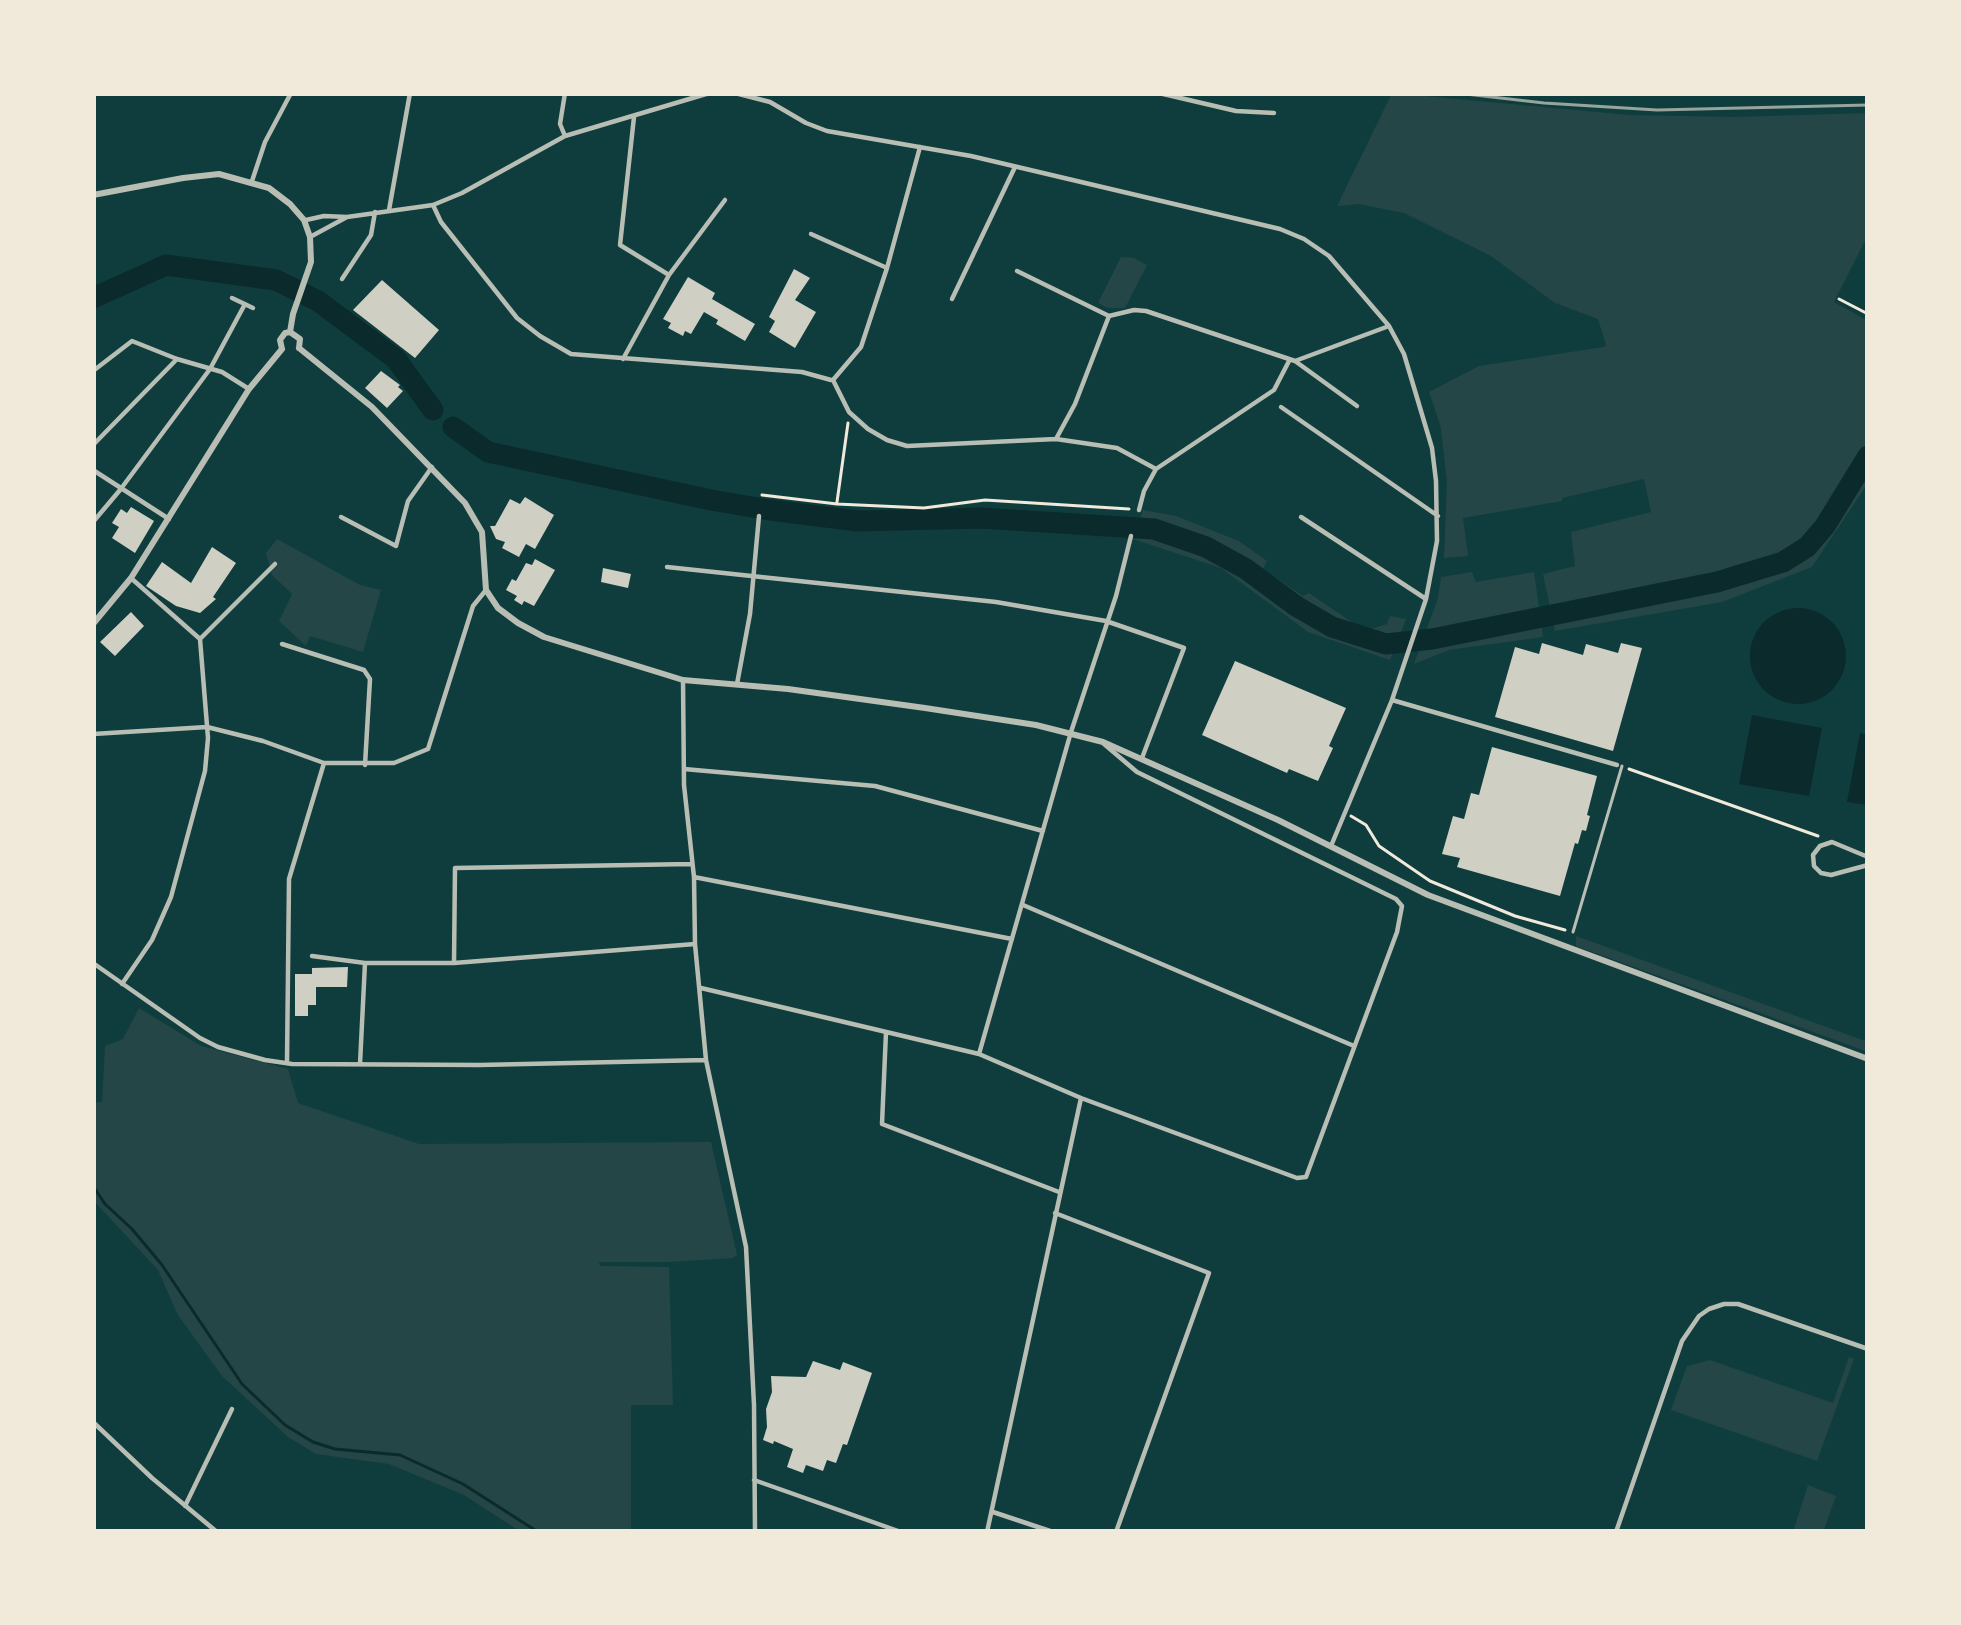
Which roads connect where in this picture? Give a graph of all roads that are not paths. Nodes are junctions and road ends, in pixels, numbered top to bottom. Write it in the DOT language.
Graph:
graph roads {
  1 [pos="291,93"];
  2 [pos="410,93"];
  3 [pos="565,93"];
  4 [pos="719,93"];
  5 [pos="735,93"];
  6 [pos="1159,93"];
  7 [pos="1274,113"];
  8 [pos="635,115"];
  9 [pos="565,136"];
  10 [pos="920,146"];
  11 [pos="1015,167"];
  12 [pos="252,182"];
  13 [pos="93,195"];
  14 [pos="724,200"];
  15 [pos="433,205"];
  16 [pos="389,210"];
  17 [pos="374,212"];
  18 [pos="346,217"];
  19 [pos="304,220"];
  20 [pos="811,234"];
  21 [pos="310,237"];
  22 [pos="887,268"];
  23 [pos="1017,271"];
  24 [pos="669,274"];
  25 [pos="342,279"];
  26 [pos="232,298"];
  27 [pos="952,299"];
  28 [pos="245,304"];
  29 [pos="253,308"];
  30 [pos="1109,316"];
  31 [pos="1389,326"];
  32 [pos="290,332"];
  33 [pos="299,347"];
  34 [pos="282,350"];
  35 [pos="177,359"];
  36 [pos="623,359"];
  37 [pos="1292,361"];
  38 [pos="210,369"];
  39 [pos="93,371"];
  40 [pos="832,380"];
  41 [pos="249,389"];
  42 [pos="1357,406"];
  43 [pos="1281,407"];
  44 [pos="1056,440"];
  45 [pos="93,445"];
  46 [pos="432,467"];
  47 [pos="93,470"];
  48 [pos="1156,470"];
  49 [pos="120,490"];
  50 [pos="1139,510"];
  51 [pos="759,516"];
  52 [pos="1438,516"];
  53 [pos="340,517"];
  54 [pos="1301,517"];
  55 [pos="169,519"];
  56 [pos="93,522"];
  57 [pos="1132,536"];
  58 [pos="275,564"];
  59 [pos="667,567"];
  60 [pos="755,575"];
  61 [pos="131,578"];
  62 [pos="486,590"];
  63 [pos="1426,599"];
  64 [pos="1106,621"];
  65 [pos="93,624"];
  66 [pos="200,639"];
  67 [pos="282,644"];
  68 [pos="683,680"];
  69 [pos="737,684"];
  70 [pos="1392,700"];
  71 [pos="207,727"];
  72 [pos="1071,732"];
  73 [pos="93,734"];
  74 [pos="1103,742"];
  75 [pos="1142,758"];
  76 [pos="325,763"];
  77 [pos="365,765"];
  78 [pos="1619,765"];
  79 [pos="684,769"];
  80 [pos="1043,831"];
  81 [pos="1330,846"];
  82 [pos="1868,861"];
  83 [pos="692,864"];
  84 [pos="694,877"];
  85 [pos="1022,904"];
  86 [pos="1573,932"];
  87 [pos="1013,939"];
  88 [pos="695,944"];
  89 [pos="312,956"];
  90 [pos="93,962"];
  91 [pos="364,963"];
  92 [pos="454,963"];
  93 [pos="122,984"];
  94 [pos="701,988"];
  95 [pos="886,1032"];
  96 [pos="1354,1046"];
  97 [pos="979,1054"];
  98 [pos="1868,1059"];
  99 [pos="706,1060"];
  100 [pos="287,1064"];
  101 [pos="360,1064"];
  102 [pos="1081,1098"];
  103 [pos="1058,1192"];
  104 [pos="1055,1213"];
  105 [pos="1868,1349"];
  106 [pos="232,1408"];
  107 [pos="93,1422"];
  108 [pos="754,1480"];
  109 [pos="185,1506"];
  110 [pos="993,1512"];
  111 [pos="217,1532"];
  112 [pos="755,1532"];
  113 [pos="901,1532"];
  114 [pos="987,1532"];
  115 [pos="1053,1532"];
  116 [pos="1116,1532"];
  117 [pos="1616,1532"];
  1 -- 12 [label="street"];
  2 -- 16 [label="street"];
  3 -- 9 [label="street"];
  4 -- 8 [label="street"];
  5 -- 10 [label="street"];
  6 -- 7 [label="street"];
  8 -- 9 [label="street"];
  8 -- 24 [label="street"];
  9 -- 15 [label="street"];
  10 -- 11 [label="street"];
  10 -- 22 [label="street"];
  11 -- 27 [label="street"];
  11 -- 31 [label="street"];
  12 -- 13 [label="street"];
  12 -- 19 [label="street"];
  14 -- 24 [label="street"];
  15 -- 16 [label="street"];
  15 -- 36 [label="street"];
  16 -- 17 [label="street"];
  17 -- 18 [label="street"];
  17 -- 25 [label="street"];
  18 -- 19 [label="street"];
  18 -- 21 [label="street"];
  19 -- 21 [label="street"];
  20 -- 22 [label="street"];
  21 -- 32 [label="street"];
  22 -- 40 [label="street"];
  23 -- 30 [label="street"];
  24 -- 36 [label="street"];
  26 -- 28 [label="street"];
  28 -- 29 [label="street"];
  28 -- 38 [label="street"];
  30 -- 37 [label="street"];
  30 -- 44 [label="street"];
  31 -- 37 [label="street"];
  31 -- 52 [label="street"];
  32 -- 33 [label="street"];
  32 -- 34 [label="street"];
  33 -- 34 [label="street"];
  33 -- 46 [label="street"];
  34 -- 41 [label="street"];
  35 -- 38 [label="street"];
  35 -- 39 [label="street"];
  35 -- 45 [label="street"];
  36 -- 40 [label="street"];
  37 -- 42 [label="street"];
  37 -- 48 [label="street"];
  38 -- 41 [label="street"];
  38 -- 49 [label="street"];
  40 -- 44 [label="street"];
  41 -- 55 [label="street"];
  43 -- 52 [label="street"];
  44 -- 48 [label="street"];
  46 -- 53 [label="street"];
  46 -- 62 [label="street"];
  47 -- 49 [label="street"];
  48 -- 50 [label="street"];
  49 -- 55 [label="street"];
  49 -- 56 [label="street"];
  51 -- 60 [label="street"];
  52 -- 63 [label="street"];
  54 -- 63 [label="street"];
  55 -- 61 [label="street"];
  57 -- 64 [label="street"];
  58 -- 66 [label="street"];
  59 -- 60 [label="street"];
  60 -- 64 [label="street"];
  60 -- 69 [label="street"];
  61 -- 65 [label="street"];
  61 -- 66 [label="street"];
  62 -- 68 [label="street"];
  62 -- 77 [label="street"];
  63 -- 70 [label="street"];
  64 -- 72 [label="street"];
  64 -- 75 [label="street"];
  66 -- 71 [label="street"];
  67 -- 77 [label="street"];
  68 -- 69 [label="street"];
  68 -- 79 [label="street"];
  69 -- 72 [label="street"];
  70 -- 78 [label="street"];
  70 -- 81 [label="street"];
  71 -- 73 [label="street"];
  71 -- 76 [label="street"];
  71 -- 93 [label="street"];
  72 -- 74 [label="street"];
  72 -- 80 [label="street"];
  74 -- 75 [label="street"];
  74 -- 96 [label="street"];
  75 -- 81 [label="street"];
  76 -- 77 [label="street"];
  76 -- 100 [label="street"];
  78 -- 86 [label="lane"];
  79 -- 80 [label="street"];
  79 -- 83 [label="street"];
  80 -- 85 [label="street"];
  81 -- 98 [label="street"];
  82 -- 82 [label="street"];
  83 -- 84 [label="street"];
  83 -- 92 [label="street"];
  84 -- 87 [label="street"];
  84 -- 88 [label="street"];
  85 -- 87 [label="street"];
  85 -- 96 [label="street"];
  87 -- 97 [label="street"];
  88 -- 92 [label="street"];
  88 -- 94 [label="street"];
  89 -- 91 [label="street"];
  90 -- 93 [label="street"];
  91 -- 92 [label="street"];
  91 -- 101 [label="street"];
  93 -- 100 [label="street"];
  94 -- 95 [label="street"];
  94 -- 99 [label="street"];
  95 -- 97 [label="street"];
  95 -- 103 [label="street"];
  96 -- 102 [label="street"];
  97 -- 102 [label="street"];
  99 -- 101 [label="street"];
  99 -- 108 [label="street"];
  100 -- 101 [label="street"];
  102 -- 103 [label="street"];
  103 -- 104 [label="street"];
  104 -- 110 [label="street"];
  104 -- 116 [label="street"];
  105 -- 117 [label="street"];
  106 -- 109 [label="street"];
  107 -- 109 [label="street"];
  108 -- 112 [label="street"];
  108 -- 113 [label="street"];
  109 -- 111 [label="street"];
  110 -- 114 [label="street"];
  110 -- 115 [label="street"];
}
